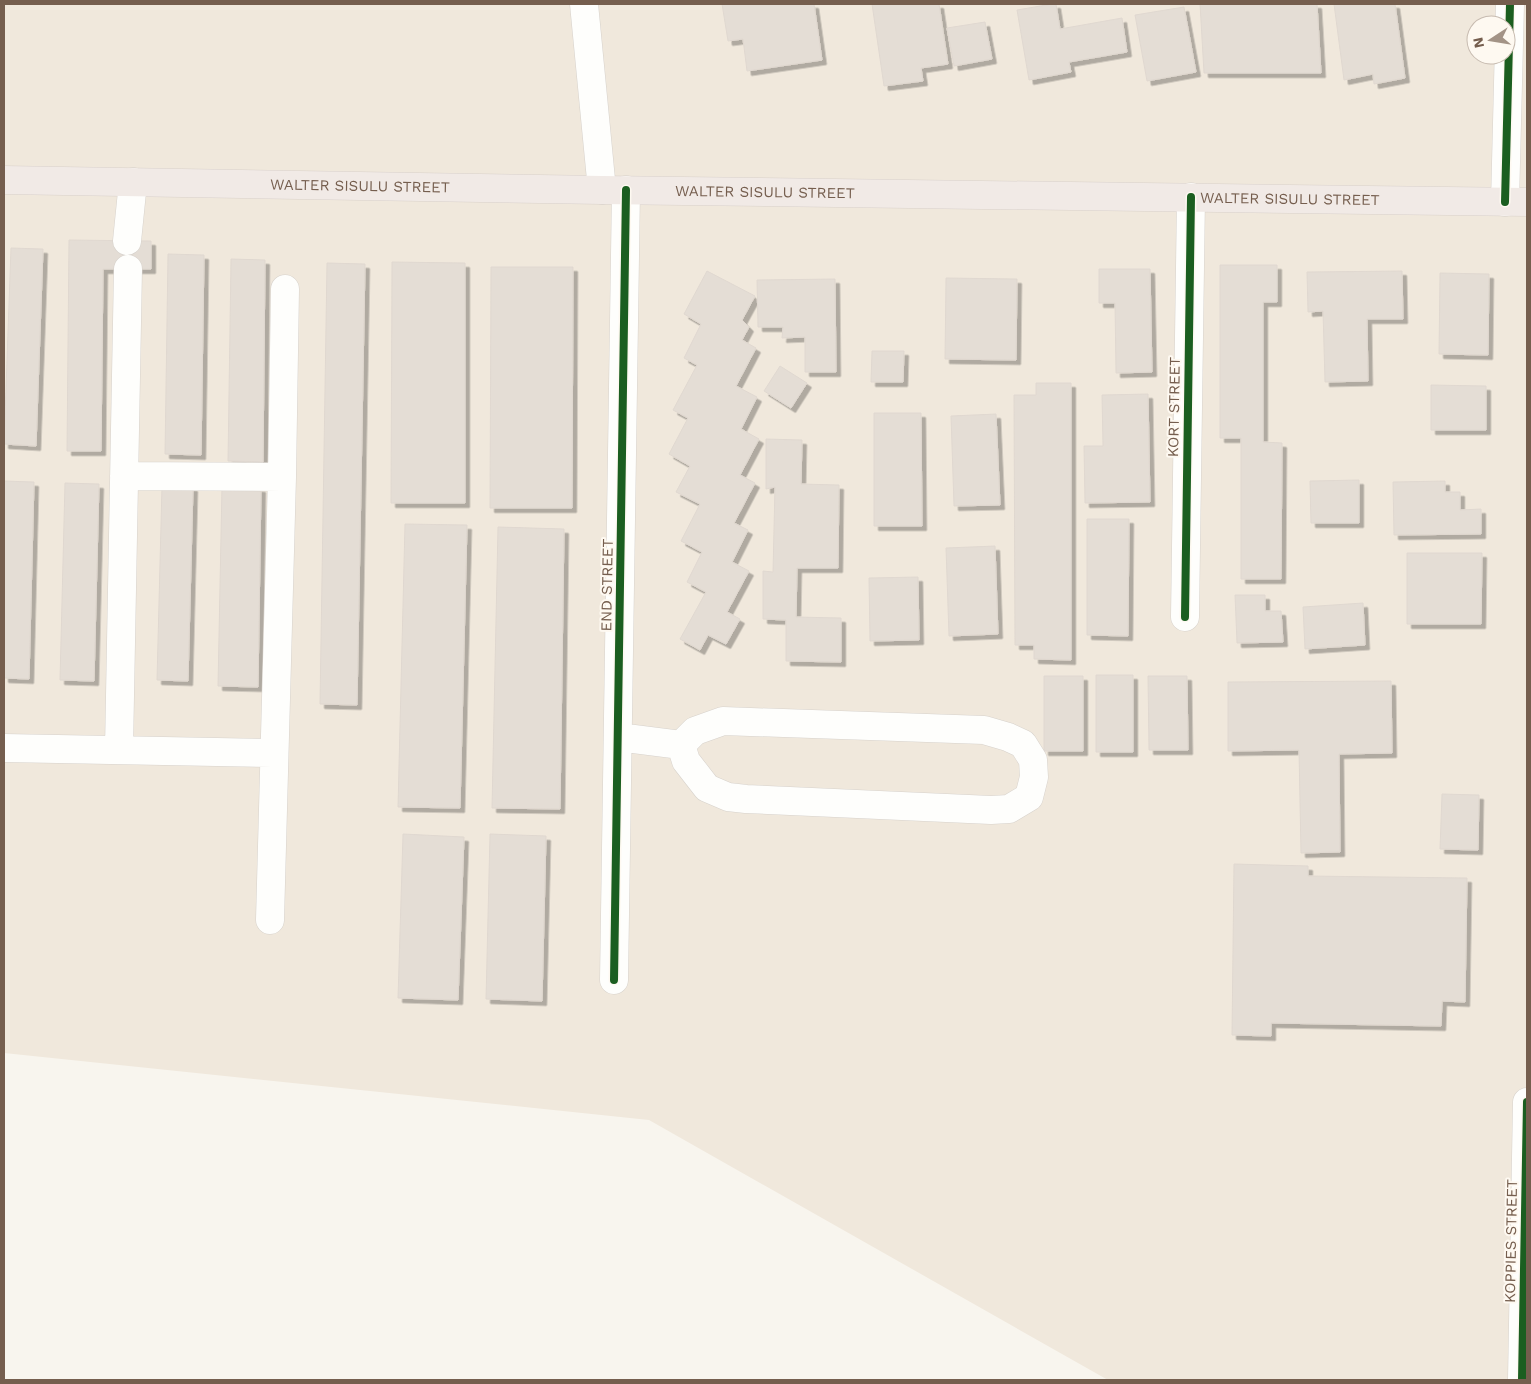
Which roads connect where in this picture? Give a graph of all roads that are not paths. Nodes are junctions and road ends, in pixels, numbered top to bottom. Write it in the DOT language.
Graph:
graph roads {
  1 [pos="584,4"];
  2 [pos="1510,4"];
  3 [pos="4,180"];
  4 [pos="133,182"];
  5 [pos="614,190"];
  6 [pos="1191,197"];
  7 [pos="1516,202"];
  8 [pos="127,241"];
  9 [pos="128,269"];
  10 [pos="285,289"];
  11 [pos="124,476"];
  12 [pos="282,477"];
  13 [pos="1185,618"];
  14 [pos="618,736"];
  15 [pos="681,746"];
  16 [pos="4,748"];
  17 [pos="119,749"];
  18 [pos="273,753"];
  19 [pos="270,920"];
  20 [pos="614,980"];
  21 [pos="1527,1102"];
  22 [pos="1522,1380"];
  1 -- 5 [label="street, END STREET"];
  2 -- 7 [label="street"];
  3 -- 4 [label="highway, WALTER SISULU STREET"];
  4 -- 5 [label="highway, WALTER SISULU STREET"];
  4 -- 8 [label="street"];
  5 -- 6 [label="highway, WALTER SISULU STREET"];
  5 -- 14 [label="street, END STREET"];
  6 -- 7 [label="highway, WALTER SISULU STREET"];
  6 -- 13 [label="street, KORT STREET"];
  9 -- 11 [label="street"];
  10 -- 12 [label="street"];
  11 -- 12 [label="street"];
  11 -- 17 [label="street"];
  12 -- 18 [label="street"];
  14 -- 15 [label="street"];
  14 -- 20 [label="street, END STREET"];
  15 -- 15 [label="street"];
  16 -- 17 [label="street"];
  17 -- 18 [label="street"];
  18 -- 19 [label="street"];
  21 -- 22 [label="street, KOPPIES STREET"];
}
